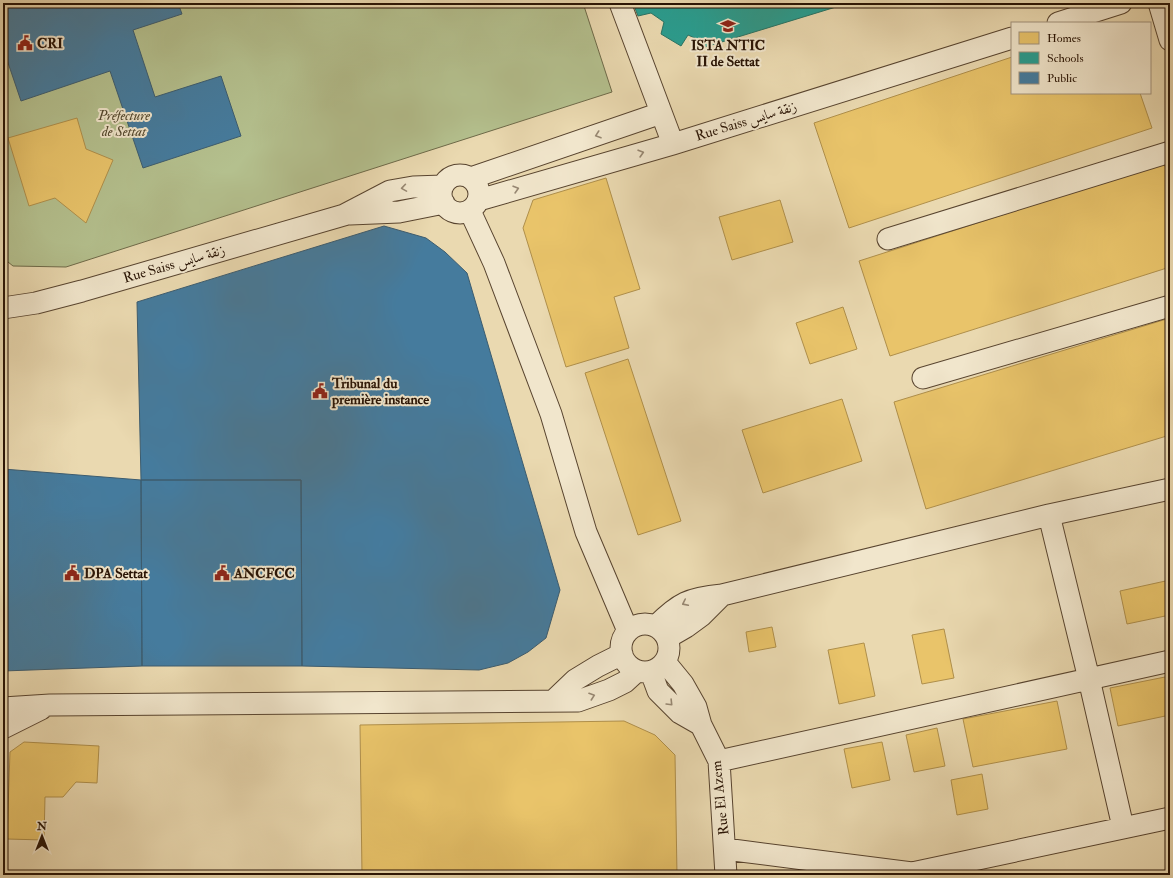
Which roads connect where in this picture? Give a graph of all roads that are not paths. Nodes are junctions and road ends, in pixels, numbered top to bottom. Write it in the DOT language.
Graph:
graph roads {
  1 [pos="620,3"];
  2 [pos="1120,3"];
  3 [pos="1159,3"];
  4 [pos="1061,22"];
  5 [pos="1011,38"];
  6 [pos="1170,40"];
  7 [pos="661,113"];
  8 [pos="672,144"];
  9 [pos="1170,152"];
  10 [pos="471,178"];
  11 [pos="443,195"];
  12 [pos="474,205"];
  13 [pos="888,239"];
  14 [pos="1170,306"];
  15 [pos="3,308"];
  16 [pos="924,378"];
  17 [pos="1170,489"];
  18 [pos="1049,516"];
  19 [pos="628,631"];
  20 [pos="661,632"];
  21 [pos="622,654"];
  22 [pos="1170,661"];
  23 [pos="651,668"];
  24 [pos="1089,679"];
  25 [pos="554,701"];
  26 [pos="50,704"];
  27 [pos="3,708"];
  28 [pos="3,728"];
  29 [pos="719,761"];
  30 [pos="1170,818"];
  31 [pos="1123,828"];
  32 [pos="725,849"];
  33 [pos="915,874"];
  34 [pos="726,875"];
  1 -- 7 [label="street"];
  2 -- 4 [label="street"];
  3 -- 6 [label="street"];
  5 -- 8 [label="street, Rue Saiss زنقة سايس"];
  7 -- 8 [label="street"];
  7 -- 10 [label="street, one-way"];
  12 -- 8 [label="street, Rue Saiss زنقة سايس, one-way"];
  9 -- 13 [label="street"];
  10 -- 11 [label="street"];
  10 -- 12 [label="street"];
  11 -- 12 [label="street"];
  11 -- 15 [label="street, Rue Saiss زنقة سايس"];
  12 -- 19 [label="street"];
  14 -- 16 [label="street"];
  17 -- 18 [label="street"];
  18 -- 20 [label="street"];
  18 -- 24 [label="street"];
  19 -- 20 [label="street"];
  19 -- 21 [label="street"];
  20 -- 23 [label="street"];
  21 -- 23 [label="street"];
  21 -- 25 [label="street"];
  22 -- 24 [label="street"];
  25 -- 23 [label="street, one-way"];
  23 -- 29 [label="street, Rue El Azem"];
  24 -- 29 [label="street"];
  24 -- 31 [label="street"];
  25 -- 26 [label="street"];
  26 -- 27 [label="street"];
  26 -- 28 [label="street"];
  29 -- 32 [label="street, Rue El Azem"];
  30 -- 31 [label="street"];
  31 -- 33 [label="street"];
  32 -- 33 [label="street"];
  32 -- 34 [label="street, Rue El Azem"];
}
